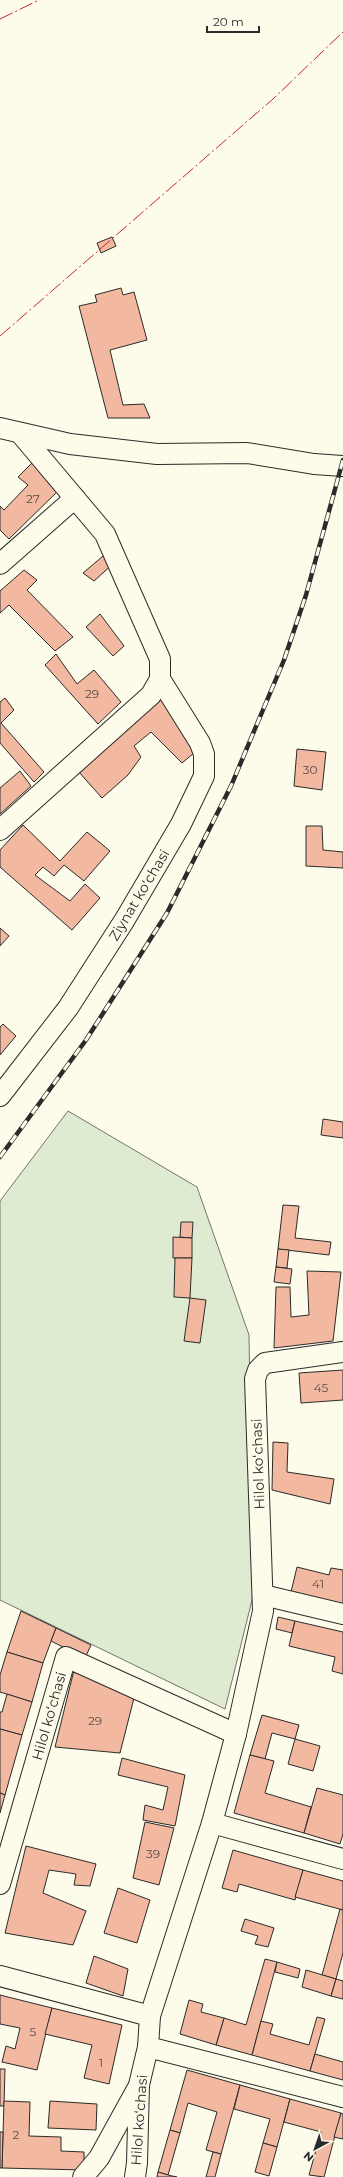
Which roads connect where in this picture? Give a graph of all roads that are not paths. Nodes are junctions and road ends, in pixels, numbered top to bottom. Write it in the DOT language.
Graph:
graph roads {
  1 [pos="0,428"];
  2 [pos="20,433"];
  3 [pos="343,466"];
  4 [pos="75,498"];
  5 [pos="0,564"];
  6 [pos="160,679"];
  7 [pos="0,830"];
  8 [pos="0,1096"];
  9 [pos="343,1352"];
  10 [pos="263,1595"];
  11 [pos="343,1614"];
  12 [pos="236,1734"];
  13 [pos="212,1823"];
  14 [pos="343,1859"];
  15 [pos="0,1884"];
  16 [pos="0,1976"];
  17 [pos="150,2016"];
  18 [pos="148,2047"];
  19 [pos="139,2085"];
  20 [pos="343,2097"];
  21 [pos="83,2177"];
  22 [pos="135,2177"];
  1 -- 2 [label="street"];
  2 -- 3 [label="street"];
  2 -- 4 [label="street"];
  4 -- 5 [label="street"];
  4 -- 6 [label="street"];
  6 -- 7 [label="street"];
  6 -- 8 [label="street, Ziynat koʻchasi"];
  9 -- 10 [label="street, Hilol koʻchasi"];
  10 -- 11 [label="street"];
  10 -- 12 [label="street, Hilol koʻchasi"];
  12 -- 13 [label="street, Hilol koʻchasi"];
  12 -- 15 [label="street, Hilol koʻchasi"];
  13 -- 14 [label="street"];
  13 -- 17 [label="street, Hilol koʻchasi"];
  16 -- 17 [label="street"];
  17 -- 18 [label="street, Hilol koʻchasi"];
  18 -- 19 [label="street, Hilol koʻchasi"];
  18 -- 20 [label="street"];
  19 -- 21 [label="street"];
  19 -- 22 [label="street, Hilol koʻchasi"];
}
